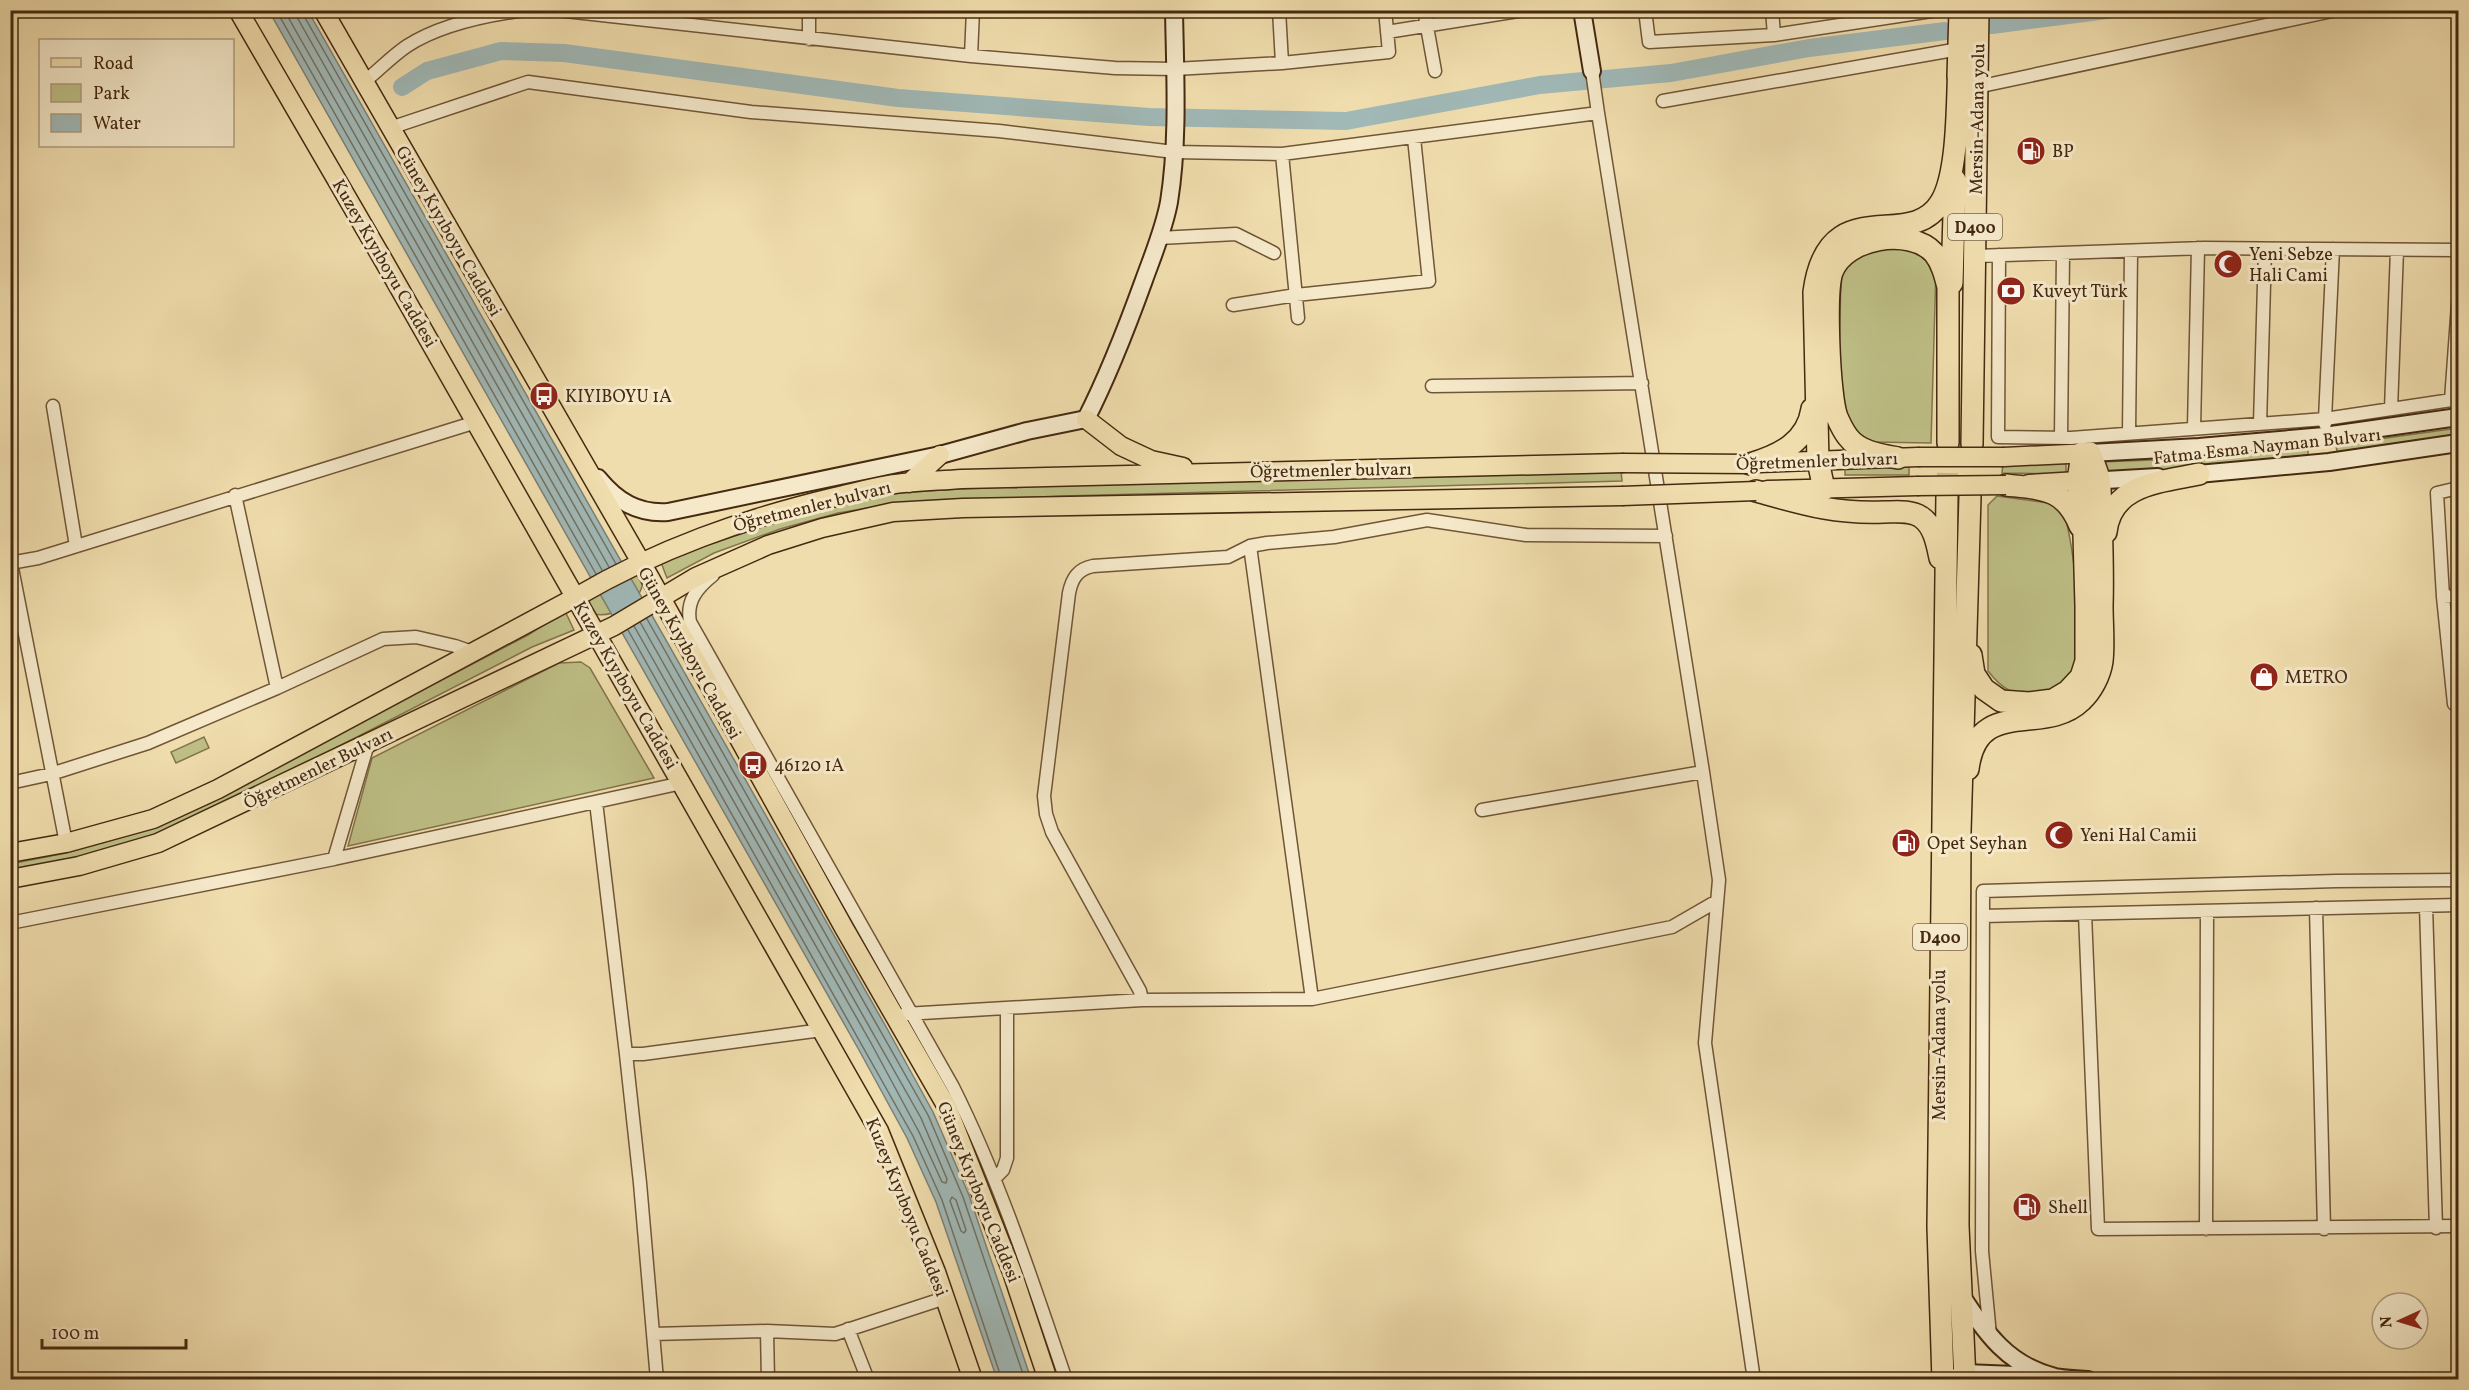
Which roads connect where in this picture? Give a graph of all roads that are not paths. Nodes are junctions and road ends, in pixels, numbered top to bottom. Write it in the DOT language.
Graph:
graph roads {
  1 [pos="238,10"];
  2 [pos="323,10"];
  3 [pos="526,10"];
  4 [pos="556,10"];
  5 [pos="809,10"];
  6 [pos="973,10"];
  7 [pos="1174,10"];
  8 [pos="1278,10"];
  9 [pos="1385,10"];
  10 [pos="1425,10"];
  11 [pos="1524,10"];
  12 [pos="1581,10"];
  13 [pos="1645,10"];
  14 [pos="1772,10"];
  15 [pos="1938,10"];
  16 [pos="1960,10"];
  17 [pos="1978,10"];
  18 [pos="2337,10"];
  19 [pos="1427,25"];
  20 [pos="1387,32"];
  21 [pos="1774,35"];
  22 [pos="809,39"];
  23 [pos="971,56"];
  24 [pos="1959,56"];
  25 [pos="1282,63"];
  26 [pos="1435,71"];
  27 [pos="1592,71"];
  28 [pos="1175,74"];
  29 [pos="364,82"];
  30 [pos="1977,87"];
  31 [pos="1662,101"];
  32 [pos="1598,113"];
  33 [pos="390,128"];
  34 [pos="1414,138"];
  35 [pos="1174,146"];
  36 [pos="1282,154"];
  37 [pos="1159,238"];
  38 [pos="2198,248"];
  39 [pos="2265,249"];
  40 [pos="2333,249"];
  41 [pos="2397,250"];
  42 [pos="2458,250"];
  43 [pos="2131,251"];
  44 [pos="1274,253"];
  45 [pos="2063,253"];
  46 [pos="1999,255"];
  47 [pos="1975,256"];
  48 [pos="1296,294"];
  49 [pos="2458,304"];
  50 [pos="1233,305"];
  51 [pos="1298,318"];
  52 [pos="1816,381"];
  53 [pos="1642,383"];
  54 [pos="1432,386"];
  55 [pos="2455,400"];
  56 [pos="53,406"];
  57 [pos="2391,409"];
  58 [pos="2458,417"];
  59 [pos="1086,418"];
  60 [pos="2325,419"];
  61 [pos="476,422"];
  62 [pos="2260,424"];
  63 [pos="2194,428"];
  64 [pos="2130,433"];
  65 [pos="2324,436"];
  66 [pos="2061,438"];
  67 [pos="2458,443"];
  68 [pos="1972,444"];
  69 [pos="576,452"];
  70 [pos="2086,453"];
  71 [pos="940,454"];
  72 [pos="1908,458"];
  73 [pos="1818,461"];
  74 [pos="2329,462"];
  75 [pos="1750,464"];
  76 [pos="1211,473"];
  77 [pos="2199,474"];
  78 [pos="2078,481"];
  79 [pos="2099,481"];
  80 [pos="909,483"];
  81 [pos="2006,485"];
  82 [pos="2458,488"];
  83 [pos="1824,489"];
  84 [pos="1756,491"];
  85 [pos="1947,494"];
  86 [pos="235,495"];
  87 [pos="1970,497"];
  88 [pos="1426,499"];
  89 [pos="1427,520"];
  90 [pos="2084,535"];
  91 [pos="1666,536"];
  92 [pos="76,546"];
  93 [pos="1250,546"];
  94 [pos="1968,559"];
  95 [pos="2103,559"];
  96 [pos="731,561"];
  97 [pos="11,563"];
  98 [pos="635,564"];
  99 [pos="584,592"];
  100 [pos="2458,596"];
  101 [pos="2443,597"];
  102 [pos="655,601"];
  103 [pos="1945,616"];
  104 [pos="605,630"];
  105 [pos="472,652"];
  106 [pos="278,688"];
  107 [pos="2458,704"];
  108 [pos="368,744"];
  109 [pos="1703,772"];
  110 [pos="51,774"];
  111 [pos="10,783"];
  112 [pos="682,783"];
  113 [pos="596,802"];
  114 [pos="1482,810"];
  115 [pos="1960,832"];
  116 [pos="66,843"];
  117 [pos="10,853"];
  118 [pos="334,859"];
  119 [pos="10,879"];
  120 [pos="2458,880"];
  121 [pos="1717,901"];
  122 [pos="2458,905"];
  123 [pos="2426,906"];
  124 [pos="2316,908"];
  125 [pos="2207,911"];
  126 [pos="2085,914"];
  127 [pos="1983,916"];
  128 [pos="10,923"];
  129 [pos="1312,999"];
  130 [pos="1142,1000"];
  131 [pos="1007,1008"];
  132 [pos="903,1015"];
  133 [pos="822,1030"];
  134 [pos="626,1054"];
  135 [pos="995,1178"];
  136 [pos="2458,1226"];
  137 [pos="2324,1228"];
  138 [pos="2436,1228"];
  139 [pos="2206,1229"];
  140 [pos="1961,1295"];
  141 [pos="945,1298"];
  142 [pos="848,1329"];
  143 [pos="767,1331"];
  144 [pos="653,1334"];
  145 [pos="1990,1338"];
  146 [pos="1960,1377"];
  147 [pos="2055,1377"];
  148 [pos="657,1380"];
  149 [pos="768,1380"];
  150 [pos="868,1380"];
  151 [pos="973,1380"];
  152 [pos="1048,1380"];
  153 [pos="1066,1380"];
  154 [pos="1754,1380"];
  155 [pos="1943,1380"];
  156 [pos="2088,1380"];
  1 -- 61 [label="main road, Kuzey Kıyıboyu Caddesi"];
  2 -- 29 [label="main road, Güney Kıyıboyu Caddesi"];
  3 -- 29 [label="street"];
  4 -- 22 [label="street"];
  5 -- 22 [label="street"];
  6 -- 23 [label="street"];
  7 -- 28 [label="main road"];
  8 -- 25 [label="street"];
  9 -- 20 [label="street"];
  10 -- 19 [label="street"];
  11 -- 19 [label="street"];
  12 -- 27 [label="main road"];
  13 -- 21 [label="street"];
  14 -- 21 [label="street"];
  15 -- 21 [label="street"];
  16 -- 24 [label="highway, Mersin-Adana yolu / D400"];
  17 -- 30 [label="highway, Mersin-Adana yolu / D400"];
  18 -- 30 [label="street"];
  19 -- 20 [label="street"];
  19 -- 26 [label="street"];
  20 -- 25 [label="street"];
  22 -- 23 [label="street"];
  23 -- 28 [label="street"];
  24 -- 31 [label="street"];
  24 -- 52 [label="highway"];
  24 -- 72 [label="highway, Mersin-Adana yolu / D400"];
  25 -- 28 [label="street"];
  27 -- 32 [label="street"];
  28 -- 35 [label="main road"];
  29 -- 33 [label="main road, Güney Kıyıboyu Caddesi"];
  30 -- 47 [label="highway, Mersin-Adana yolu / D400"];
  32 -- 34 [label="street"];
  32 -- 53 [label="street"];
  33 -- 35 [label="street"];
  33 -- 69 [label="main road, Güney Kıyıboyu Caddesi"];
  34 -- 36 [label="street"];
  34 -- 48 [label="street"];
  35 -- 36 [label="street"];
  35 -- 37 [label="main road"];
  36 -- 48 [label="street"];
  37 -- 44 [label="street"];
  37 -- 59 [label="main road"];
  38 -- 39 [label="street"];
  38 -- 43 [label="street"];
  38 -- 63 [label="street"];
  39 -- 40 [label="street"];
  39 -- 62 [label="street"];
  40 -- 41 [label="street"];
  40 -- 60 [label="street"];
  41 -- 42 [label="street"];
  41 -- 57 [label="street"];
  43 -- 45 [label="street"];
  43 -- 64 [label="street"];
  45 -- 46 [label="street"];
  45 -- 66 [label="street"];
  46 -- 47 [label="street"];
  46 -- 66 [label="street"];
  47 -- 68 [label="highway, Mersin-Adana yolu / D400"];
  48 -- 50 [label="street"];
  48 -- 51 [label="street"];
  49 -- 55 [label="street"];
  52 -- 73 [label="highway"];
  52 -- 75 [label="highway"];
  53 -- 54 [label="street"];
  53 -- 91 [label="street"];
  55 -- 57 [label="street"];
  56 -- 92 [label="street"];
  57 -- 60 [label="street"];
  58 -- 65 [label="main road, Fatma Esma Nayman Bulvarı"];
  59 -- 71 [label="main road"];
  59 -- 76 [label="main road"];
  60 -- 62 [label="street"];
  60 -- 65 [label="street"];
  61 -- 86 [label="street"];
  61 -- 99 [label="main road, Kuzey Kıyıboyu Caddesi"];
  62 -- 63 [label="street"];
  63 -- 64 [label="street"];
  64 -- 66 [label="street"];
  65 -- 70 [label="main road, Fatma Esma Nayman Bulvarı"];
  65 -- 74 [label="main road"];
  67 -- 74 [label="main road, Fatma Esma Nayman Bulvarı"];
  69 -- 71 [label="main road"];
  69 -- 98 [label="main road, Güney Kıyıboyu Caddesi"];
  70 -- 72 [label="main road, Öğretmenler bulvarı, bridge"];
  70 -- 78 [label="highway"];
  70 -- 79 [label="highway"];
  71 -- 80 [label="main road"];
  72 -- 73 [label="main road, Öğretmenler bulvarı"];
  73 -- 75 [label="main road, Öğretmenler bulvarı"];
  73 -- 83 [label="highway"];
  74 -- 77 [label="main road, Fatma Esma Nayman Bulvarı"];
  75 -- 76 [label="main road, Öğretmenler bulvarı, bridge"];
  76 -- 80 [label="main road, Öğretmenler bulvarı"];
  77 -- 79 [label="main road, Fatma Esma Nayman Bulvarı"];
  77 -- 95 [label="highway"];
  78 -- 79 [label="main road, Fatma Esma Nayman Bulvarı"];
  78 -- 81 [label="main road, Öğretmenler bulvarı"];
  78 -- 90 [label="highway"];
  79 -- 95 [label="highway"];
  80 -- 98 [label="main road, Öğretmenler bulvarı"];
  81 -- 83 [label="main road, Öğretmenler bulvarı, bridge"];
  81 -- 90 [label="highway"];
  82 -- 101 [label="street"];
  83 -- 84 [label="main road, Öğretmenler bulvarı"];
  84 -- 88 [label="main road, Öğretmenler bulvarı, bridge"];
  84 -- 103 [label="highway"];
  85 -- 103 [label="highway, Mersin-Adana yolu / D400"];
  86 -- 92 [label="street"];
  86 -- 106 [label="street"];
  87 -- 94 [label="highway, Mersin-Adana yolu / D400"];
  88 -- 89 [label="street"];
  88 -- 96 [label="main road, Öğretmenler bulvarı"];
  89 -- 91 [label="street"];
  89 -- 93 [label="street"];
  90 -- 94 [label="highway"];
  91 -- 109 [label="street"];
  92 -- 97 [label="street"];
  93 -- 129 [label="street"];
  93 -- 130 [label="street"];
  94 -- 115 [label="highway, Mersin-Adana yolu / D400"];
  95 -- 115 [label="highway"];
  96 -- 102 [label="main road, Öğretmenler bulvarı"];
  96 -- 132 [label="street"];
  97 -- 110 [label="street"];
  98 -- 99 [label="main road, Öğretmenler bulvarı"];
  98 -- 102 [label="main road, Güney Kıyıboyu Caddesi"];
  99 -- 104 [label="main road, Kuzey Kıyıboyu Caddesi"];
  99 -- 105 [label="main road, Öğretmenler Bulvarı"];
  100 -- 101 [label="street"];
  101 -- 107 [label="street"];
  102 -- 104 [label="main road, Öğretmenler bulvarı"];
  102 -- 132 [label="main road, Güney Kıyıboyu Caddesi"];
  103 -- 155 [label="highway, Mersin-Adana yolu / D400"];
  104 -- 108 [label="main road, Öğretmenler Bulvarı"];
  104 -- 112 [label="main road, Kuzey Kıyıboyu Caddesi"];
  105 -- 106 [label="street"];
  105 -- 116 [label="main road, Öğretmenler Bulvarı"];
  106 -- 110 [label="street"];
  108 -- 118 [label="street"];
  108 -- 119 [label="main road, Öğretmenler Bulvarı"];
  109 -- 114 [label="street"];
  109 -- 121 [label="street"];
  110 -- 111 [label="street"];
  110 -- 116 [label="street"];
  112 -- 113 [label="street"];
  112 -- 133 [label="main road, Kuzey Kıyıboyu Caddesi"];
  113 -- 118 [label="street"];
  113 -- 134 [label="street"];
  115 -- 140 [label="highway, Mersin-Adana yolu / D400"];
  116 -- 117 [label="main road, Öğretmenler Bulvarı"];
  118 -- 128 [label="street"];
  120 -- 127 [label="street"];
  121 -- 129 [label="street"];
  121 -- 154 [label="street"];
  122 -- 123 [label="street"];
  123 -- 124 [label="street"];
  123 -- 138 [label="street"];
  124 -- 125 [label="street"];
  124 -- 137 [label="street"];
  125 -- 126 [label="street"];
  125 -- 139 [label="street"];
  126 -- 127 [label="street"];
  126 -- 139 [label="street"];
  127 -- 145 [label="street"];
  129 -- 130 [label="street"];
  130 -- 131 [label="street"];
  131 -- 132 [label="street"];
  131 -- 135 [label="street"];
  132 -- 135 [label="street"];
  132 -- 152 [label="main road, Güney Kıyıboyu Caddesi"];
  133 -- 134 [label="street"];
  133 -- 141 [label="main road, Kuzey Kıyıboyu Caddesi"];
  134 -- 144 [label="street"];
  135 -- 153 [label="street"];
  136 -- 138 [label="street"];
  137 -- 138 [label="street"];
  137 -- 139 [label="street"];
  140 -- 145 [label="main road"];
  140 -- 146 [label="highway, Mersin-Adana yolu / D400"];
  141 -- 142 [label="street"];
  141 -- 151 [label="main road, Kuzey Kıyıboyu Caddesi"];
  142 -- 143 [label="street"];
  142 -- 150 [label="street"];
  143 -- 144 [label="street"];
  143 -- 149 [label="street"];
  144 -- 148 [label="street"];
  145 -- 147 [label="main road"];
  146 -- 147 [label="main road"];
  147 -- 156 [label="main road"];
}
